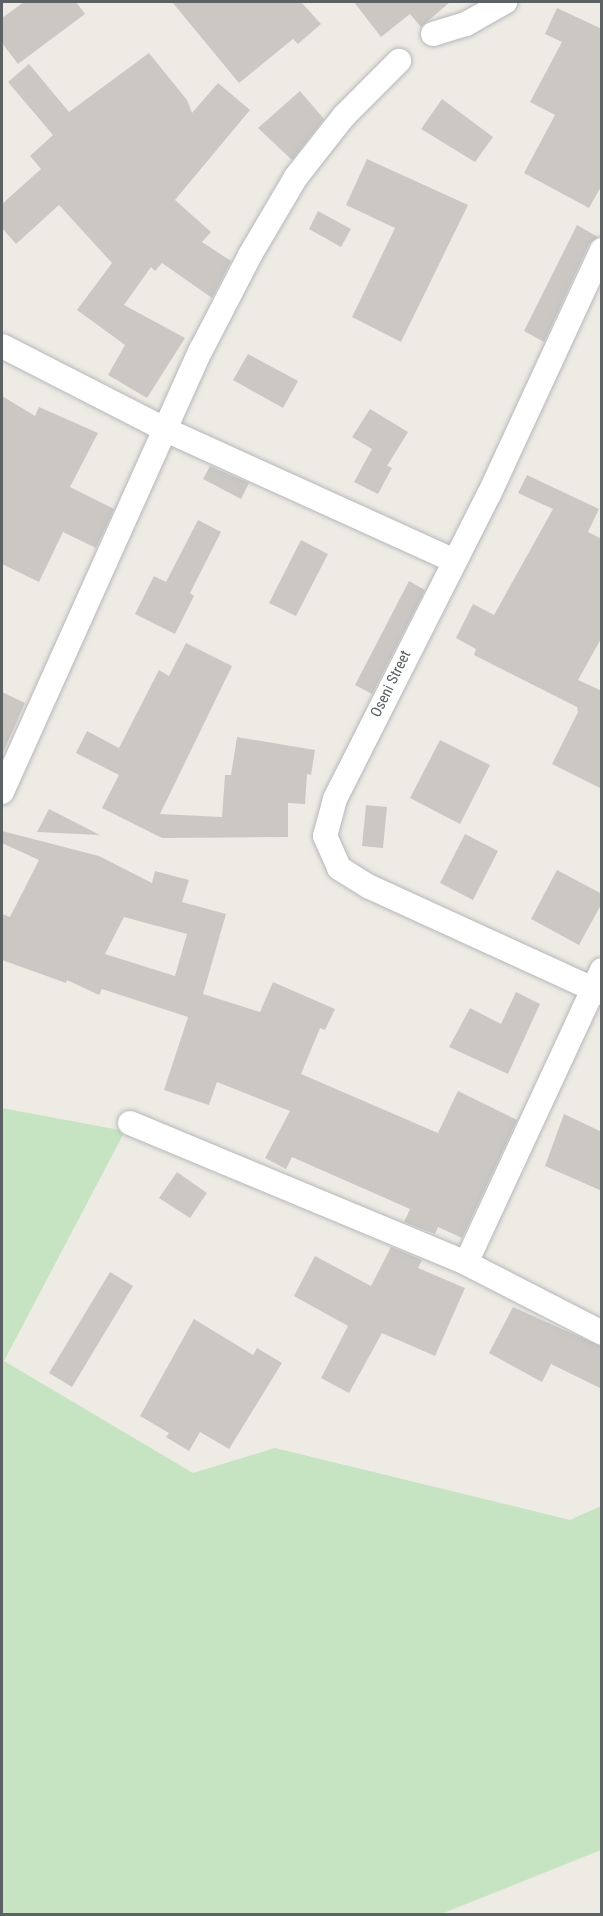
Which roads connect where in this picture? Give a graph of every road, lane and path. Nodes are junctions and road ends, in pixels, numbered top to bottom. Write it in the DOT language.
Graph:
graph roads {
  1 [pos="505,2"];
  2 [pos="432,34"];
  3 [pos="399,61"];
  4 [pos="602,250"];
  5 [pos="2,346"];
  6 [pos="166,430"];
  7 [pos="453,560"];
  8 [pos="2,792"];
  9 [pos="599,984"];
  10 [pos="129,1123"];
  11 [pos="466,1263"];
  12 [pos="602,1333"];
  1 -- 2 [label="street"];
  3 -- 6 [label="street"];
  4 -- 7 [label="street, Oseni Street"];
  5 -- 6 [label="street"];
  6 -- 7 [label="street"];
  6 -- 8 [label="street"];
  7 -- 9 [label="street, Oseni Street"];
  9 -- 11 [label="street"];
  10 -- 11 [label="street"];
  11 -- 12 [label="street"];
}
